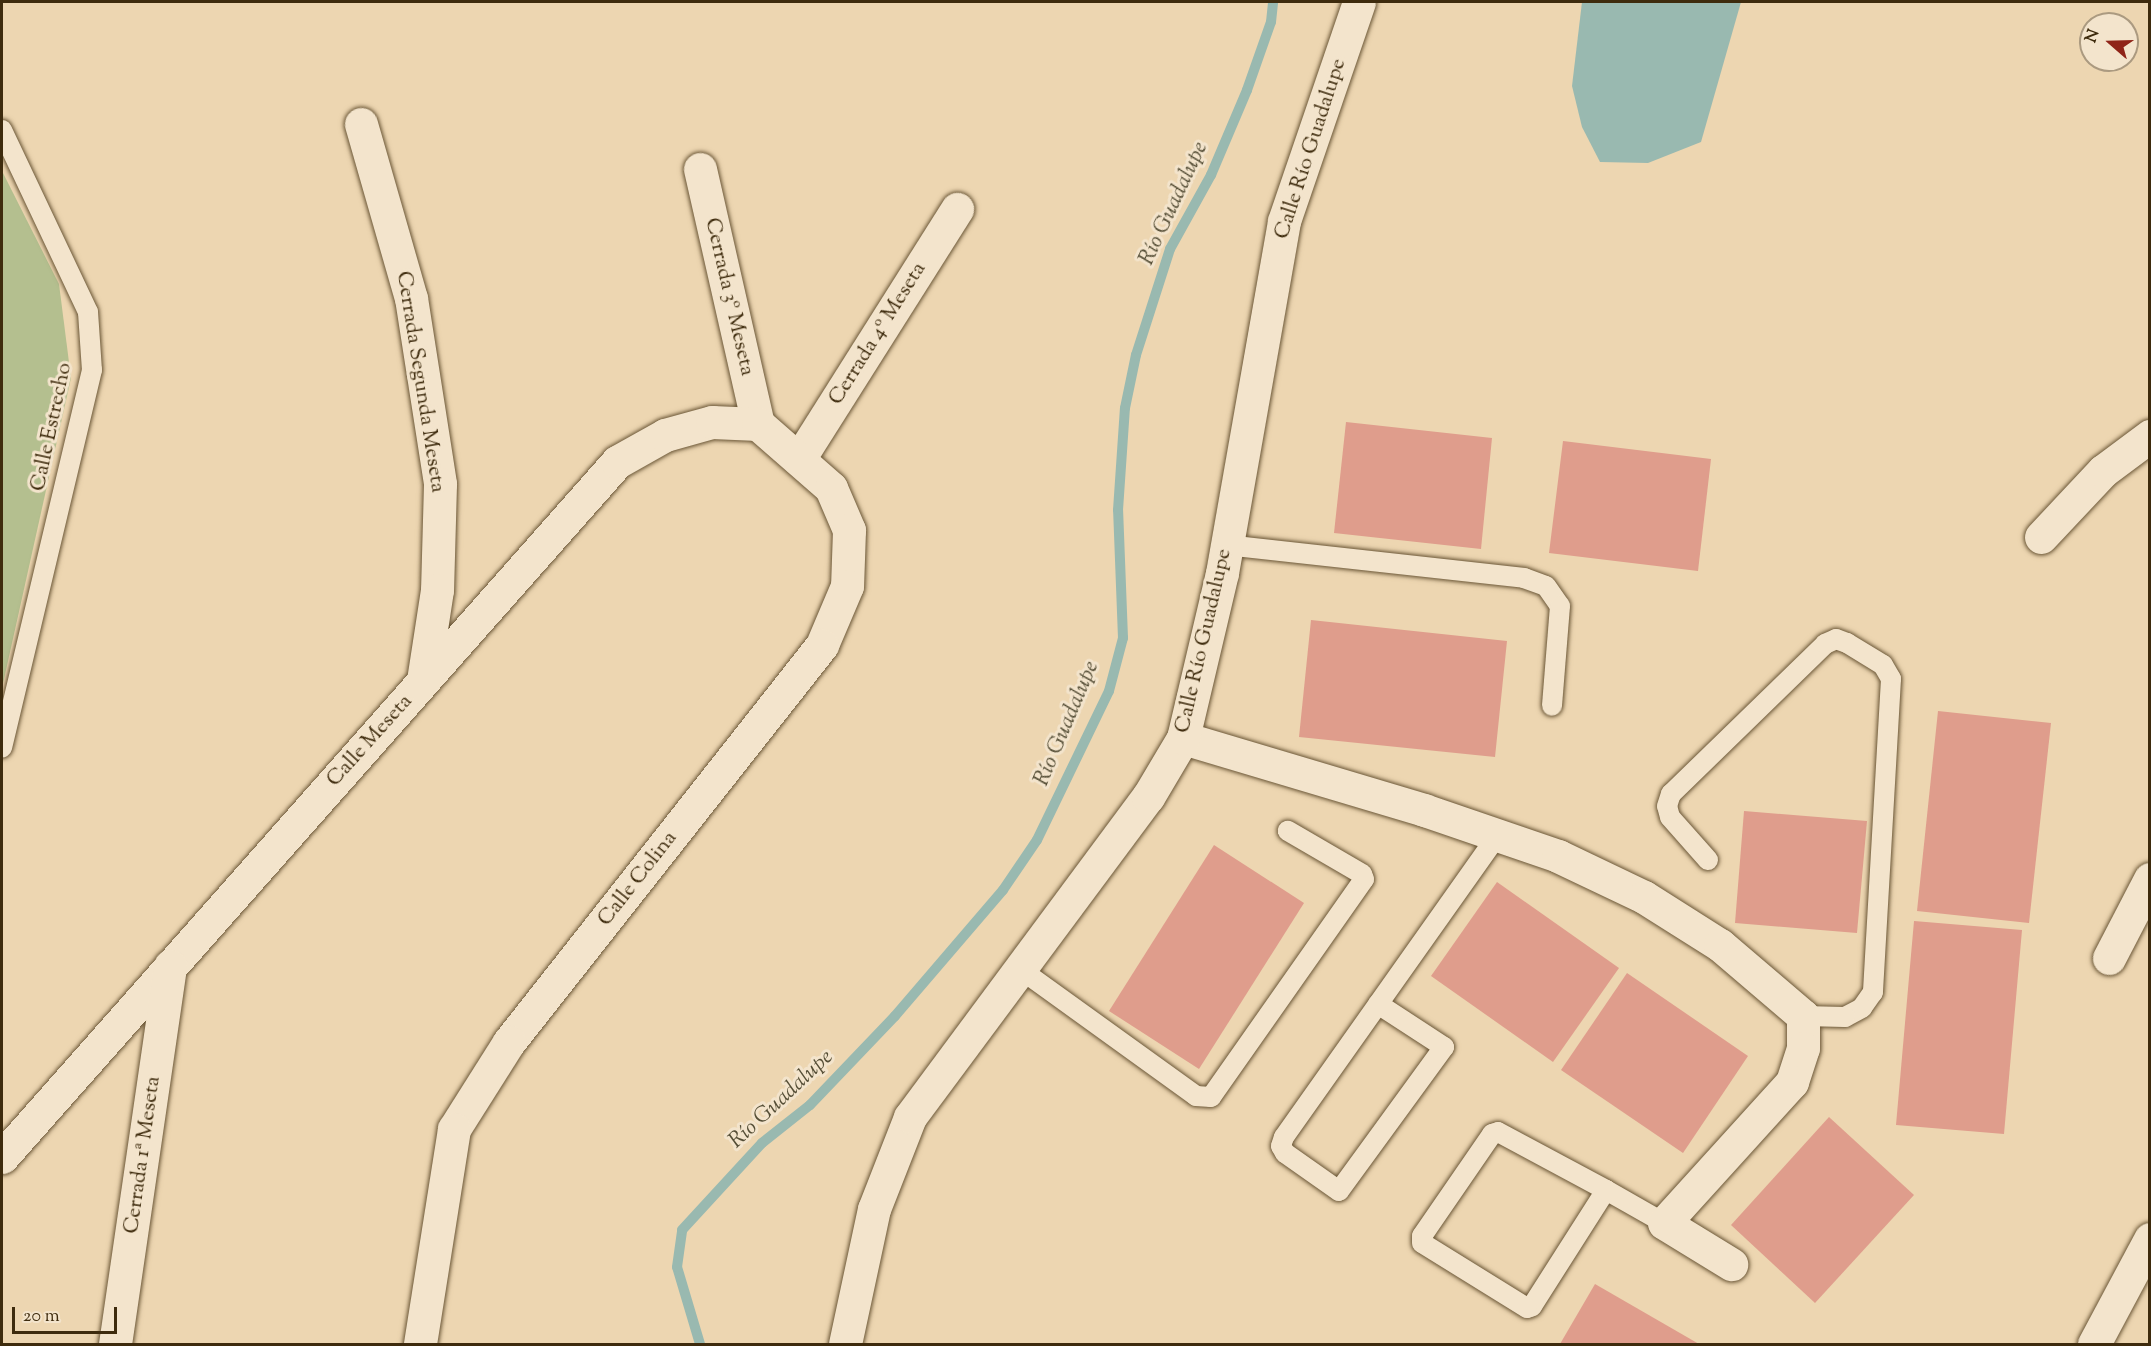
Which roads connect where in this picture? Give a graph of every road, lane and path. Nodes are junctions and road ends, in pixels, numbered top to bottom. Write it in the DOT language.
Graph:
graph roads {
  1 [pos="1359,2"];
  2 [pos="362,124"];
  3 [pos="2,130"];
  4 [pos="700,170"];
  5 [pos="957,209"];
  6 [pos="758,424"];
  7 [pos="2150,435"];
  8 [pos="791,452"];
  9 [pos="2041,537"];
  10 [pos="1226,545"];
  11 [pos="423,680"];
  12 [pos="1552,706"];
  13 [pos="1183,738"];
  14 [pos="2,747"];
  15 [pos="1288,831"];
  16 [pos="1498,836"];
  17 [pos="1708,860"];
  18 [pos="2150,879"];
  19 [pos="2109,958"];
  20 [pos="171,966"];
  21 [pos="1020,969"];
  22 [pos="1378,1004"];
  23 [pos="1803,1017"];
  24 [pos="2,1157"];
  25 [pos="1605,1190"];
  26 [pos="1664,1223"];
  27 [pos="2150,1239"];
  28 [pos="1731,1263"];
  29 [pos="115,1344"];
  30 [pos="420,1344"];
  31 [pos="845,1344"];
  32 [pos="2094,1344"];
  1 -- 10 [label="street, Calle Río Guadalupe"];
  2 -- 11 [label="street, Cerrada Segunda Meseta"];
  3 -- 14 [label="lane, Calle Estrecho"];
  4 -- 6 [label="street, Cerrada 3º Meseta"];
  5 -- 8 [label="street, Cerrada 4º Meseta"];
  6 -- 8 [label="street"];
  6 -- 11 [label="street, Calle Meseta"];
  7 -- 9 [label="street"];
  8 -- 30 [label="street, Calle Colina"];
  10 -- 12 [label="lane"];
  10 -- 13 [label="street, Calle Río Guadalupe"];
  11 -- 20 [label="street, Calle Meseta"];
  13 -- 16 [label="street"];
  13 -- 21 [label="street, Calle Río Guadalupe"];
  15 -- 21 [label="lane"];
  16 -- 22 [label="lane"];
  16 -- 23 [label="street"];
  17 -- 23 [label="lane"];
  18 -- 19 [label="street"];
  20 -- 24 [label="street, Calle Meseta"];
  20 -- 29 [label="street, Cerrada 1ª Meseta"];
  21 -- 31 [label="street, Calle Río Guadalupe"];
  22 -- 22 [label="lane"];
  23 -- 26 [label="street"];
  25 -- 25 [label="lane"];
  25 -- 26 [label="lane"];
  26 -- 28 [label="street"];
  27 -- 32 [label="street"];
}
